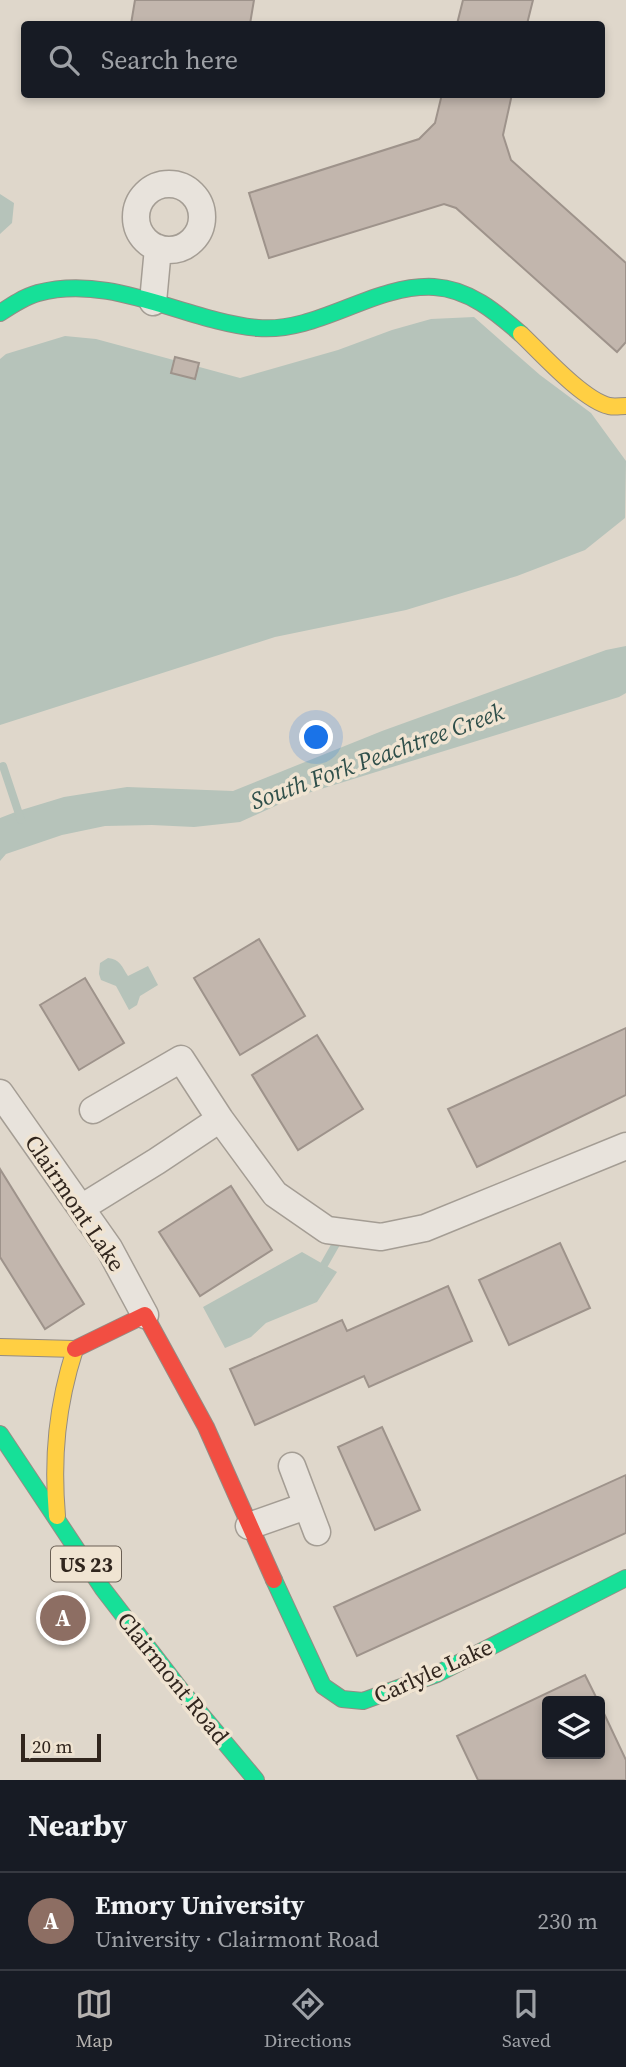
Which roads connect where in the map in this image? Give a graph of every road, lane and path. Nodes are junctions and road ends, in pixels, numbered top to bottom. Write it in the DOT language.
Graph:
graph roads {
  1 [pos="158,248"];
  2 [pos="153,302"];
  3 [pos="0,313"];
  4 [pos="626,406"];
  5 [pos="0,1093"];
  6 [pos="93,1110"];
  7 [pos="220,1119"];
  8 [pos="626,1146"];
  9 [pos="80,1208"];
  10 [pos="145,1315"];
  11 [pos="0,1347"];
  12 [pos="75,1349"];
  13 [pos="0,1434"];
  14 [pos="292,1466"];
  15 [pos="306,1506"];
  16 [pos="58,1522"];
  17 [pos="249,1526"];
  18 [pos="317,1532"];
  19 [pos="626,1578"];
  20 [pos="256,1780"];
  1 -- 2 [label="street"];
  2 -- 3 [label="street"];
  2 -- 4 [label="street"];
  5 -- 9 [label="street, Clairmont Lake"];
  6 -- 7 [label="street"];
  7 -- 8 [label="street"];
  7 -- 9 [label="street"];
  9 -- 10 [label="street, Clairmont Lake"];
  10 -- 12 [label="street"];
  10 -- 17 [label="street, Carlyle Lake"];
  11 -- 12 [label="street"];
  12 -- 16 [label="street"];
  13 -- 16 [label="street, Clairmont Road / US 23"];
  14 -- 15 [label="street"];
  15 -- 17 [label="street"];
  15 -- 18 [label="street"];
  16 -- 20 [label="street, Clairmont Road / US 23"];
  17 -- 19 [label="street, Carlyle Lake"];
}
